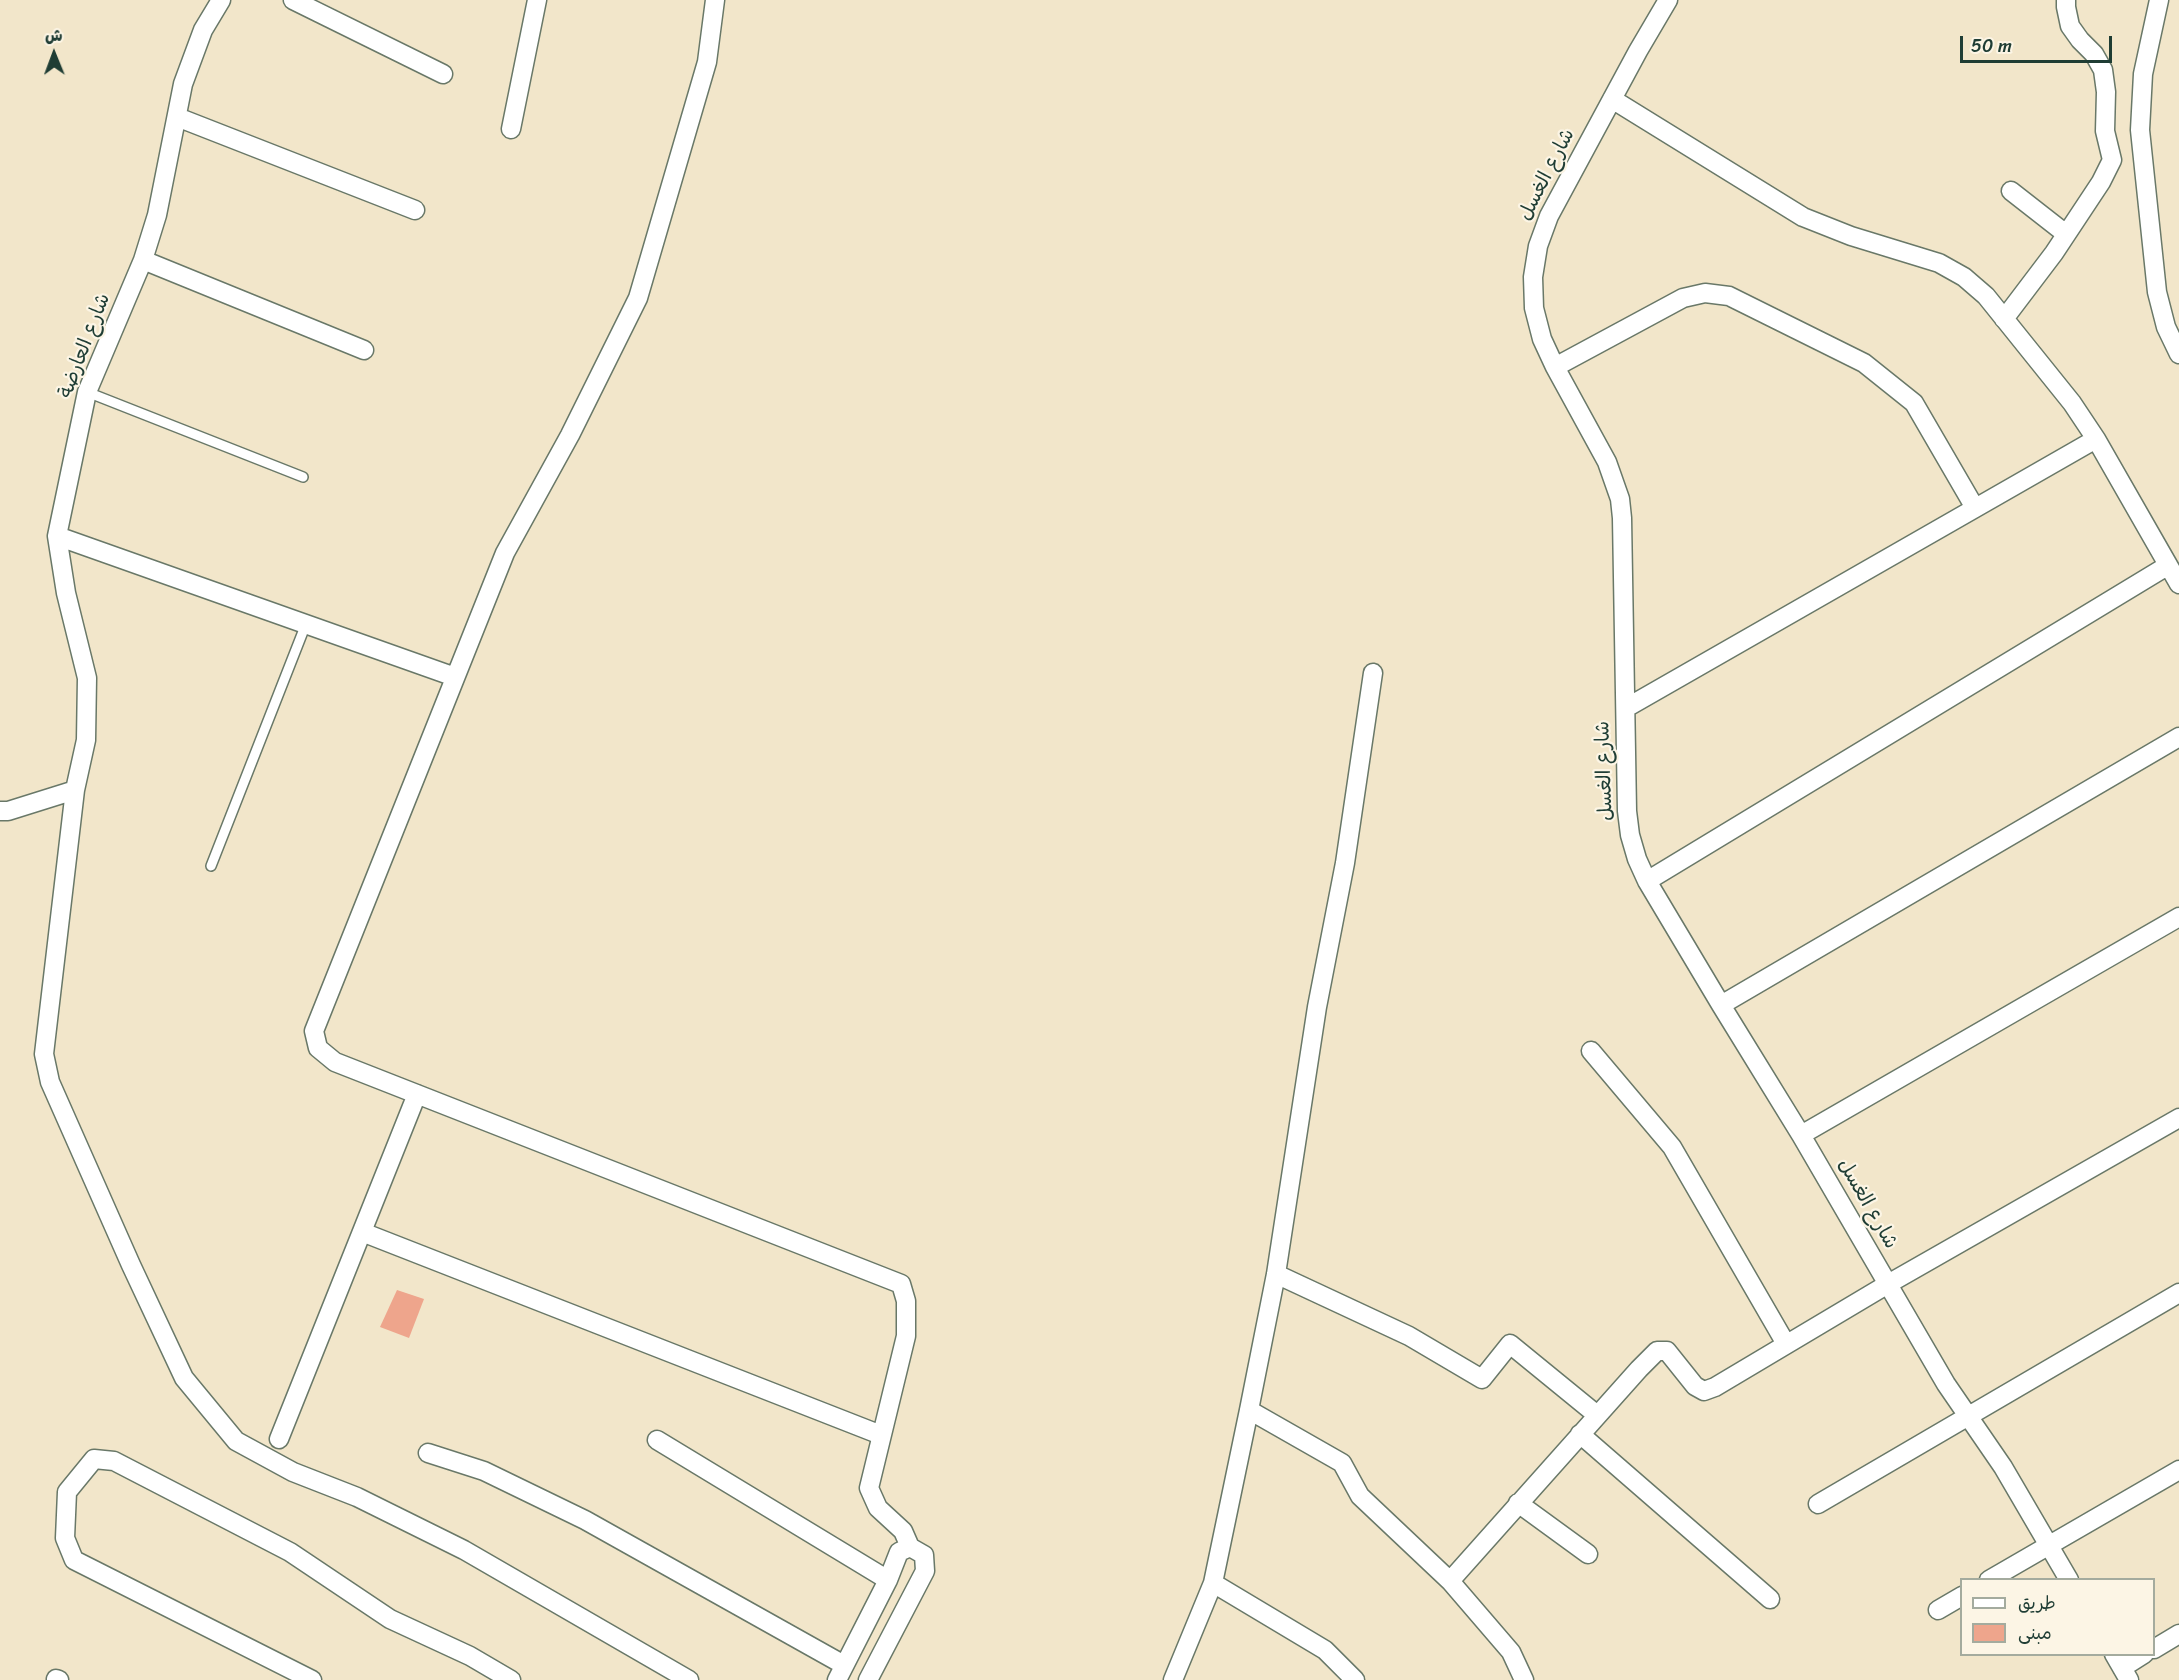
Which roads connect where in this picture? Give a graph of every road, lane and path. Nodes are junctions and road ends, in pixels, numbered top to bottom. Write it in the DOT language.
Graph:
graph roads {
  1 [pos="221,0"];
  2 [pos="293,0"];
  3 [pos="537,0"];
  4 [pos="715,0"];
  5 [pos="1668,0"];
  6 [pos="2066,0"];
  7 [pos="2159,0"];
  8 [pos="443,74"];
  9 [pos="1612,99"];
  10 [pos="177,117"];
  11 [pos="511,129"];
  12 [pos="2012,190"];
  13 [pos="415,210"];
  14 [pos="2066,234"];
  15 [pos="143,261"];
  16 [pos="2004,319"];
  17 [pos="364,350"];
  18 [pos="2179,354"];
  19 [pos="1555,367"];
  20 [pos="87,392"];
  21 [pos="2096,439"];
  22 [pos="303,477"];
  23 [pos="1975,508"];
  24 [pos="57,536"];
  25 [pos="2167,566"];
  26 [pos="2179,584"];
  27 [pos="306,624"];
  28 [pos="1373,673"];
  29 [pos="455,677"];
  30 [pos="1626,708"];
  31 [pos="2179,737"];
  32 [pos="75,790"];
  33 [pos="0,811"];
  34 [pos="211,866"];
  35 [pos="1647,881"];
  36 [pos="2179,917"];
  37 [pos="1720,1005"];
  38 [pos="1591,1051"];
  39 [pos="417,1094"];
  40 [pos="2179,1118"];
  41 [pos="1801,1135"];
  42 [pos="362,1232"];
  43 [pos="1276,1274"];
  44 [pos="1888,1284"];
  45 [pos="2179,1293"];
  46 [pos="1786,1344"];
  47 [pos="1249,1410"];
  48 [pos="1597,1415"];
  49 [pos="1969,1416"];
  50 [pos="1580,1434"];
  51 [pos="881,1435"];
  52 [pos="279,1439"];
  53 [pos="657,1440"];
  54 [pos="428,1453"];
  55 [pos="2179,1470"];
  56 [pos="1518,1503"];
  57 [pos="1818,1504"];
  58 [pos="2048,1545"];
  59 [pos="910,1546"];
  60 [pos="1588,1554"];
  61 [pos="1992,1578"];
  62 [pos="2068,1578"];
  63 [pos="888,1580"];
  64 [pos="1450,1581"];
  65 [pos="1213,1583"];
  66 [pos="1960,1597"];
  67 [pos="1770,1599"];
  68 [pos="1938,1610"];
  69 [pos="2179,1634"];
  70 [pos="2155,1648"];
  71 [pos="2140,1656"];
  72 [pos="2121,1667"];
  73 [pos="841,1672"];
  74 [pos="872,1679"];
  75 [pos="312,1680"];
  76 [pos="510,1680"];
  77 [pos="689,1680"];
  78 [pos="1173,1680"];
  79 [pos="1355,1680"];
  80 [pos="1524,1680"];
  1 -- 10 [label="street, شارع العارضة"];
  2 -- 8 [label="street"];
  3 -- 11 [label="street"];
  4 -- 29 [label="street"];
  5 -- 9 [label="street, شارع الغسل"];
  6 -- 14 [label="street"];
  7 -- 18 [label="street"];
  9 -- 16 [label="street"];
  9 -- 19 [label="street, شارع الغسل"];
  10 -- 13 [label="street"];
  10 -- 15 [label="street, شارع العارضة"];
  12 -- 14 [label="street"];
  14 -- 16 [label="street"];
  15 -- 17 [label="street"];
  15 -- 20 [label="street, شارع العارضة"];
  16 -- 21 [label="street"];
  19 -- 23 [label="street"];
  19 -- 30 [label="street, شارع الغسل"];
  20 -- 22 [label="lane"];
  20 -- 24 [label="street, شارع العارضة"];
  21 -- 23 [label="street"];
  21 -- 25 [label="street"];
  23 -- 30 [label="street"];
  24 -- 27 [label="street"];
  24 -- 32 [label="street, شارع العارضة"];
  25 -- 26 [label="street"];
  25 -- 35 [label="street"];
  27 -- 29 [label="street"];
  27 -- 34 [label="lane"];
  28 -- 43 [label="street"];
  29 -- 39 [label="street"];
  30 -- 35 [label="street, شارع الغسل"];
  31 -- 37 [label="street"];
  32 -- 33 [label="street"];
  32 -- 77 [label="street, شارع العارضة"];
  35 -- 37 [label="street, شارع الغسل"];
  36 -- 41 [label="street"];
  37 -- 41 [label="street, شارع الغسل"];
  38 -- 46 [label="street"];
  39 -- 42 [label="street"];
  39 -- 51 [label="street"];
  40 -- 44 [label="street"];
  41 -- 44 [label="street, شارع الغسل"];
  42 -- 51 [label="street"];
  42 -- 52 [label="street"];
  43 -- 47 [label="street"];
  43 -- 48 [label="street"];
  44 -- 46 [label="street"];
  44 -- 49 [label="street, شارع الغسل"];
  45 -- 49 [label="street"];
  46 -- 48 [label="street"];
  47 -- 64 [label="street"];
  47 -- 65 [label="street"];
  48 -- 50 [label="street"];
  49 -- 57 [label="street"];
  49 -- 58 [label="street, شارع الغسل"];
  50 -- 56 [label="street"];
  50 -- 67 [label="street"];
  51 -- 59 [label="street"];
  53 -- 63 [label="street"];
  54 -- 73 [label="street"];
  55 -- 58 [label="street"];
  56 -- 60 [label="street"];
  56 -- 64 [label="street"];
  58 -- 61 [label="street"];
  58 -- 62 [label="street, شارع الغسل"];
  59 -- 63 [label="street"];
  59 -- 74 [label="street"];
  63 -- 73 [label="street"];
  64 -- 80 [label="street"];
  65 -- 78 [label="street"];
  65 -- 79 [label="street"];
  66 -- 68 [label="street"];
  69 -- 70 [label="street"];
  71 -- 72 [label="street"];
  75 -- 76 [label="street"];
}
